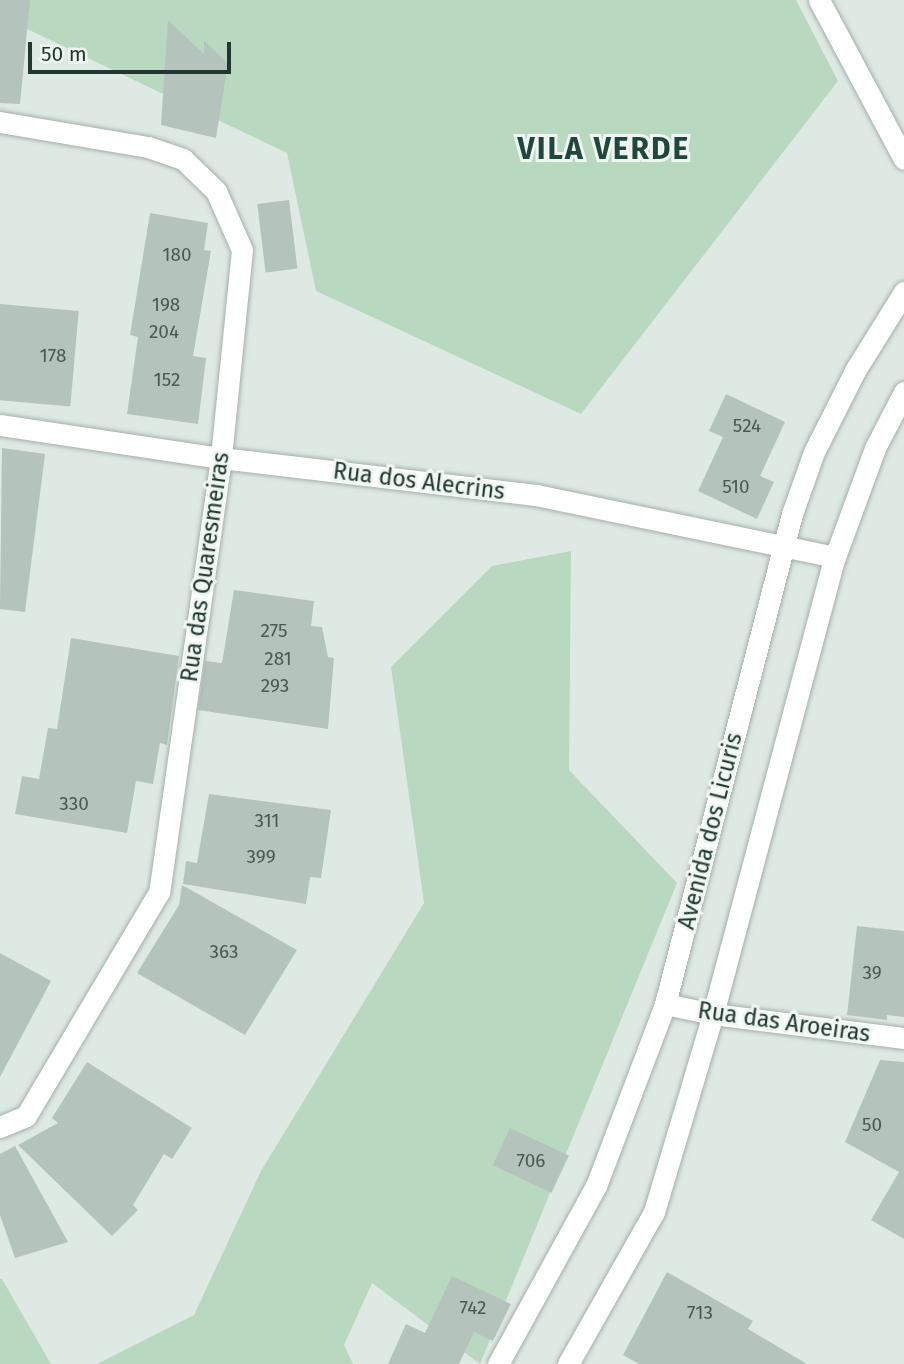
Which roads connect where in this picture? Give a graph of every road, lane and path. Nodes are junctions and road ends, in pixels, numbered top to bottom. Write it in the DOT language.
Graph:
graph roads {
  1 [pos="819,0"];
  2 [pos="0,122"];
  3 [pos="904,159"];
  4 [pos="904,292"];
  5 [pos="904,392"];
  6 [pos="0,425"];
  7 [pos="221,458"];
  8 [pos="784,546"];
  9 [pos="835,557"];
  10 [pos="665,1004"];
  11 [pos="713,1014"];
  12 [pos="904,1038"];
  13 [pos="0,1127"];
  14 [pos="498,1364"];
  15 [pos="568,1364"];
  1 -- 3 [label="street"];
  2 -- 7 [label="street, Rua das Quaresmeiras"];
  4 -- 8 [label="street, Avenida dos Licuris"];
  5 -- 9 [label="street"];
  6 -- 7 [label="street, Rua dos Alecrins"];
  7 -- 8 [label="street, Rua dos Alecrins"];
  7 -- 13 [label="street, Rua das Quaresmeiras"];
  8 -- 9 [label="street, Rua dos Alecrins"];
  8 -- 10 [label="street, Avenida dos Licuris"];
  9 -- 11 [label="street"];
  10 -- 11 [label="street, Rua das Aroeiras"];
  10 -- 14 [label="street, Avenida dos Licuris"];
  11 -- 12 [label="street, Rua das Aroeiras"];
  11 -- 15 [label="street"];
}
